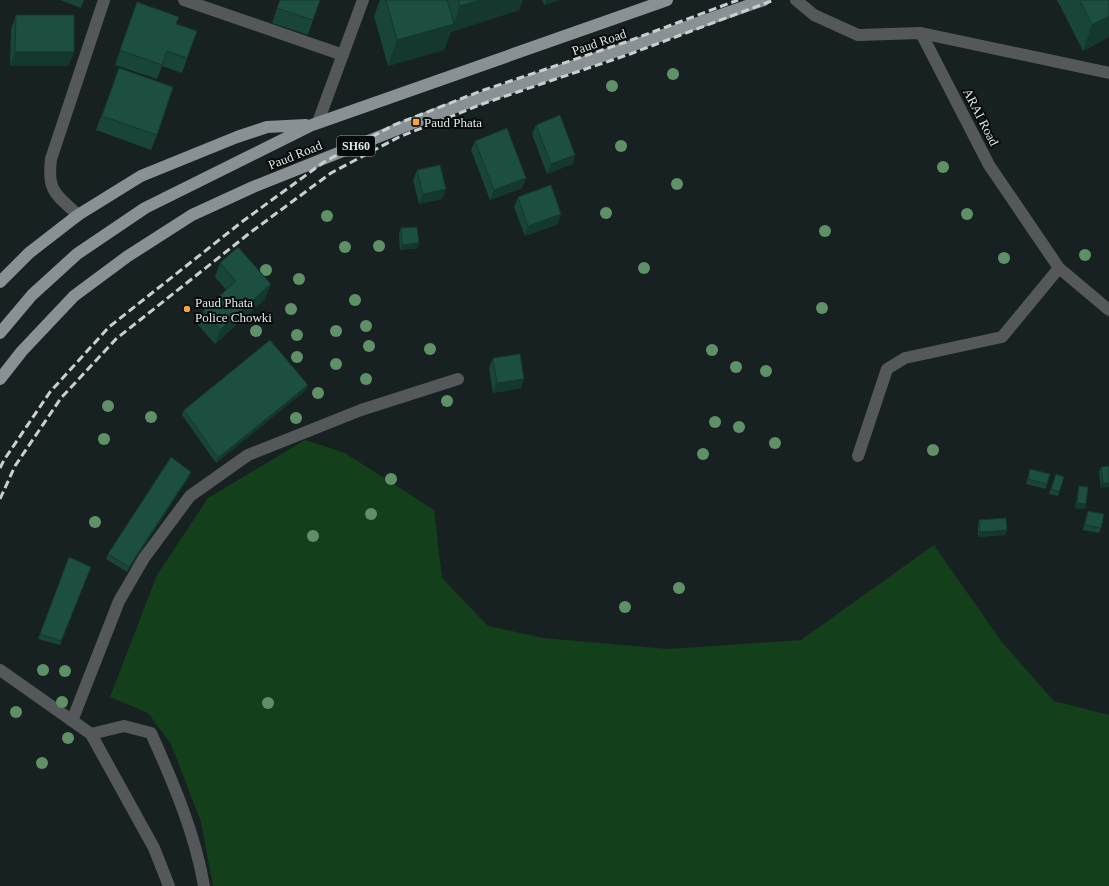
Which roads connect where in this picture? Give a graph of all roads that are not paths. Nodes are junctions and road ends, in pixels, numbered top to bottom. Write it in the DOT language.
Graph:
graph roads {
  1 [pos="104,0"];
  2 [pos="184,0"];
  3 [pos="363,0"];
  4 [pos="667,0"];
  5 [pos="764,0"];
  6 [pos="796,0"];
  7 [pos="921,33"];
  8 [pos="343,55"];
  9 [pos="1106,74"];
  10 [pos="315,124"];
  11 [pos="78,215"];
  12 [pos="1059,268"];
  13 [pos="0,282"];
  14 [pos="1109,310"];
  15 [pos="0,333"];
  16 [pos="0,379"];
  17 [pos="458,379"];
  18 [pos="858,456"];
  19 [pos="0,670"];
  20 [pos="72,721"];
  21 [pos="91,734"];
  22 [pos="169,886"];
  23 [pos="204,886"];
  1 -- 11 [label="street"];
  2 -- 8 [label="street"];
  3 -- 8 [label="street"];
  4 -- 10 [label="main road, Paud Road"];
  5 -- 16 [label="main road, Paud Road / SH60"];
  6 -- 7 [label="street"];
  7 -- 9 [label="street"];
  7 -- 12 [label="street, ARAI Road"];
  8 -- 10 [label="street"];
  10 -- 11 [label="main road"];
  10 -- 15 [label="main road, Paud Road"];
  11 -- 13 [label="main road"];
  12 -- 14 [label="street, ARAI Road"];
  12 -- 18 [label="street"];
  17 -- 20 [label="street"];
  19 -- 20 [label="street"];
  20 -- 21 [label="street"];
  21 -- 22 [label="street"];
  21 -- 23 [label="street"];
}
